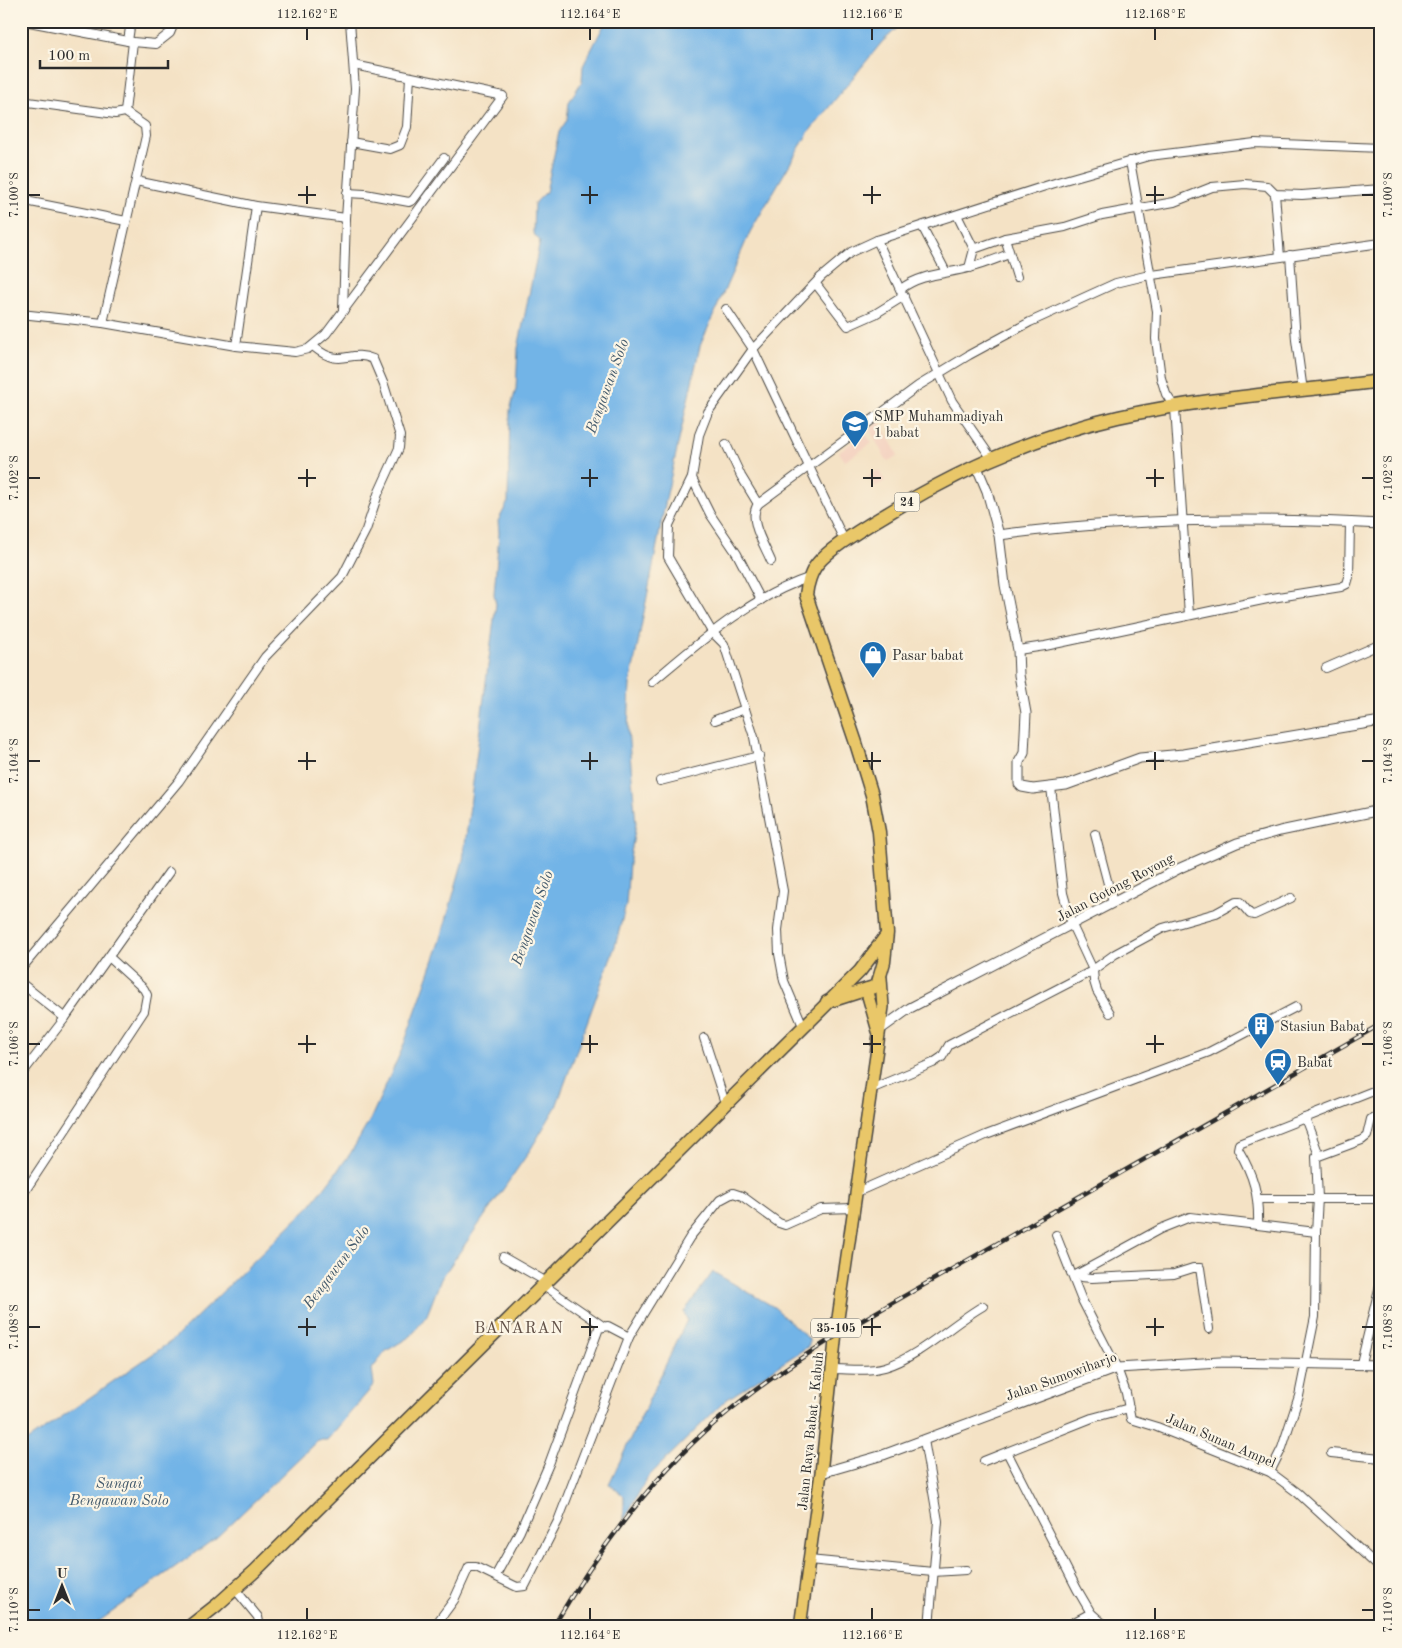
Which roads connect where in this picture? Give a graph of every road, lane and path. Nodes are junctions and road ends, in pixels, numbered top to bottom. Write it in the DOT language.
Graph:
graph roads {
  1 [pos="24,21"];
  2 [pos="132,21"];
  3 [pos="176,21"];
  4 [pos="350,21"];
  5 [pos="131,42"];
  6 [pos="354,65"];
  7 [pos="410,77"];
  8 [pos="21,101"];
  9 [pos="125,112"];
  10 [pos="351,142"];
  11 [pos="1381,148"];
  12 [pos="444,158"];
  13 [pos="1130,161"];
  14 [pos="136,181"];
  15 [pos="1381,189"];
  16 [pos="348,193"];
  17 [pos="1275,194"];
  18 [pos="21,200"];
  19 [pos="256,206"];
  20 [pos="1138,207"];
  21 [pos="957,215"];
  22 [pos="346,218"];
  23 [pos="126,221"];
  24 [pos="922,226"];
  25 [pos="1005,238"];
  26 [pos="877,240"];
  27 [pos="1381,243"];
  28 [pos="974,249"];
  29 [pos="1009,254"];
  30 [pos="1290,255"];
  31 [pos="1280,257"];
  32 [pos="969,268"];
  33 [pos="946,272"];
  34 [pos="1150,275"];
  35 [pos="1017,277"];
  36 [pos="816,284"];
  37 [pos="903,292"];
  38 [pos="726,309"];
  39 [pos="343,311"];
  40 [pos="21,314"];
  41 [pos="103,323"];
  42 [pos="236,346"];
  43 [pos="314,347"];
  44 [pos="753,349"];
  45 [pos="938,374"];
  46 [pos="1381,381"];
  47 [pos="1303,391"];
  48 [pos="1175,408"];
  49 [pos="726,444"];
  50 [pos="992,459"];
  51 [pos="976,464"];
  52 [pos="808,465"];
  53 [pos="692,478"];
  54 [pos="758,504"];
  55 [pos="1182,522"];
  56 [pos="1350,522"];
  57 [pos="1381,524"];
  58 [pos="999,535"];
  59 [pos="845,542"];
  60 [pos="772,561"];
  61 [pos="811,577"];
  62 [pos="762,600"];
  63 [pos="1189,616"];
  64 [pos="712,632"];
  65 [pos="1381,644"];
  66 [pos="1018,650"];
  67 [pos="1326,668"];
  68 [pos="652,682"];
  69 [pos="745,709"];
  70 [pos="715,720"];
  71 [pos="1381,721"];
  72 [pos="759,756"];
  73 [pos="660,781"];
  74 [pos="1051,787"];
  75 [pos="1381,810"];
  76 [pos="1096,834"];
  77 [pos="169,872"];
  78 [pos="1290,898"];
  79 [pos="1113,903"];
  80 [pos="1072,925"];
  81 [pos="887,933"];
  82 [pos="108,957"];
  83 [pos="21,970"];
  84 [pos="1094,970"];
  85 [pos="860,971"];
  86 [pos="880,978"];
  87 [pos="21,983"];
  88 [pos="866,989"];
  89 [pos="827,1002"];
  90 [pos="1296,1007"];
  91 [pos="1110,1013"];
  92 [pos="65,1018"];
  93 [pos="802,1026"];
  94 [pos="878,1031"];
  95 [pos="704,1038"];
  96 [pos="21,1075"];
  97 [pos="1381,1088"];
  98 [pos="871,1089"];
  99 [pos="725,1103"];
  100 [pos="1381,1114"];
  101 [pos="1305,1118"];
  102 [pos="1319,1155"];
  103 [pos="857,1192"];
  104 [pos="21,1198"];
  105 [pos="1318,1198"];
  106 [pos="1259,1199"];
  107 [pos="1381,1199"];
  108 [pos="854,1208"];
  109 [pos="1258,1225"];
  110 [pos="1316,1232"];
  111 [pos="1056,1234"];
  112 [pos="503,1257"];
  113 [pos="1076,1275"];
  114 [pos="1381,1281"];
  115 [pos="544,1283"];
  116 [pos="1379,1293"];
  117 [pos="983,1306"];
  118 [pos="604,1326"];
  119 [pos="1209,1330"];
  120 [pos="629,1337"];
  121 [pos="1361,1363"];
  122 [pos="1305,1364"];
  123 [pos="1381,1364"];
  124 [pos="1117,1368"];
  125 [pos="832,1369"];
  126 [pos="1129,1408"];
  127 [pos="924,1440"];
  128 [pos="1007,1452"];
  129 [pos="1331,1453"];
  130 [pos="1381,1458"];
  131 [pos="984,1461"];
  132 [pos="1270,1472"];
  133 [pos="821,1473"];
  134 [pos="810,1560"];
  135 [pos="1381,1569"];
  136 [pos="966,1570"];
  137 [pos="933,1572"];
  138 [pos="496,1575"];
  139 [pos="235,1589"];
  140 [pos="1091,1613"];
  141 [pos="800,1625"];
  142 [pos="189,1627"];
  143 [pos="260,1627"];
  144 [pos="434,1627"];
  145 [pos="823,1627"];
  146 [pos="929,1627"];
  147 [pos="1065,1627"];
  148 [pos="1107,1627"];
  1 -- 5 [label="street"];
  2 -- 5 [label="street"];
  3 -- 5 [label="street"];
  4 -- 6 [label="street"];
  5 -- 9 [label="street"];
  6 -- 7 [label="street"];
  6 -- 10 [label="street"];
  7 -- 10 [label="street"];
  7 -- 39 [label="street"];
  8 -- 9 [label="street"];
  9 -- 14 [label="street"];
  10 -- 16 [label="street"];
  11 -- 13 [label="street"];
  12 -- 16 [label="street"];
  13 -- 20 [label="street"];
  13 -- 21 [label="street"];
  14 -- 19 [label="street"];
  14 -- 23 [label="street"];
  15 -- 17 [label="street"];
  16 -- 22 [label="street"];
  17 -- 20 [label="street"];
  17 -- 31 [label="street"];
  18 -- 23 [label="street"];
  19 -- 22 [label="street"];
  19 -- 42 [label="street"];
  20 -- 25 [label="street"];
  20 -- 34 [label="street"];
  21 -- 24 [label="street"];
  21 -- 28 [label="street"];
  22 -- 39 [label="street"];
  23 -- 41 [label="street"];
  24 -- 26 [label="street"];
  24 -- 33 [label="street"];
  25 -- 28 [label="street"];
  25 -- 29 [label="street"];
  26 -- 36 [label="street"];
  26 -- 37 [label="street"];
  27 -- 30 [label="street"];
  28 -- 32 [label="street"];
  29 -- 32 [label="street"];
  29 -- 35 [label="street"];
  30 -- 31 [label="street"];
  30 -- 47 [label="street"];
  31 -- 34 [label="street"];
  32 -- 33 [label="street"];
  33 -- 37 [label="street"];
  34 -- 45 [label="street"];
  34 -- 48 [label="street"];
  36 -- 37 [label="street"];
  36 -- 44 [label="street"];
  37 -- 45 [label="street"];
  38 -- 44 [label="street"];
  39 -- 43 [label="street"];
  40 -- 41 [label="street"];
  41 -- 42 [label="street"];
  42 -- 43 [label="street"];
  43 -- 83 [label="street"];
  44 -- 52 [label="street"];
  44 -- 53 [label="street"];
  45 -- 50 [label="street"];
  45 -- 52 [label="street"];
  46 -- 47 [label="highway, 24"];
  47 -- 48 [label="highway, 24"];
  48 -- 50 [label="highway, 24"];
  48 -- 55 [label="street"];
  49 -- 54 [label="street"];
  50 -- 51 [label="highway, 24"];
  51 -- 58 [label="street"];
  51 -- 59 [label="highway, 24"];
  52 -- 54 [label="street"];
  52 -- 59 [label="street"];
  53 -- 62 [label="street"];
  53 -- 64 [label="street"];
  54 -- 60 [label="street"];
  55 -- 56 [label="street"];
  55 -- 58 [label="street"];
  55 -- 63 [label="street"];
  56 -- 57 [label="street"];
  56 -- 63 [label="street"];
  58 -- 66 [label="street"];
  59 -- 61 [label="highway, 24"];
  61 -- 62 [label="street"];
  61 -- 81 [label="highway, 24"];
  62 -- 64 [label="street"];
  63 -- 66 [label="street"];
  64 -- 68 [label="street"];
  64 -- 69 [label="street"];
  65 -- 67 [label="street"];
  66 -- 74 [label="street"];
  69 -- 70 [label="street"];
  69 -- 72 [label="street"];
  71 -- 74 [label="street"];
  72 -- 73 [label="street"];
  72 -- 93 [label="street"];
  74 -- 80 [label="street"];
  75 -- 79 [label="street, Jalan Gotong Royong"];
  76 -- 79 [label="street"];
  77 -- 82 [label="street"];
  78 -- 84 [label="street"];
  79 -- 80 [label="street, Jalan Gotong Royong"];
  80 -- 84 [label="street"];
  80 -- 94 [label="street, Jalan Gotong Royong"];
  81 -- 85 [label="highway"];
  81 -- 86 [label="highway, 24"];
  82 -- 92 [label="street"];
  82 -- 104 [label="street"];
  84 -- 91 [label="street"];
  84 -- 98 [label="street"];
  85 -- 86 [label="highway"];
  85 -- 88 [label="highway"];
  85 -- 89 [label="highway"];
  86 -- 88 [label="highway"];
  86 -- 94 [label="main road, 35-105"];
  87 -- 92 [label="street"];
  88 -- 89 [label="highway"];
  88 -- 94 [label="main road, 35-105"];
  89 -- 93 [label="highway"];
  90 -- 103 [label="street"];
  92 -- 96 [label="street"];
  93 -- 99 [label="highway"];
  94 -- 98 [label="main road, Jalan Raya Babat - Kabuh / 35-105"];
  95 -- 99 [label="street"];
  97 -- 101 [label="street"];
  98 -- 103 [label="main road, Jalan Raya Babat - Kabuh / 35-105"];
  99 -- 115 [label="highway"];
  100 -- 102 [label="street"];
  101 -- 102 [label="street"];
  101 -- 106 [label="street"];
  102 -- 105 [label="street"];
  103 -- 108 [label="main road, Jalan Raya Babat - Kabuh / 35-105"];
  105 -- 106 [label="street"];
  105 -- 107 [label="street"];
  105 -- 110 [label="street"];
  106 -- 109 [label="street"];
  108 -- 120 [label="street"];
  108 -- 125 [label="main road, Jalan Raya Babat - Kabuh / 35-105"];
  109 -- 110 [label="street"];
  109 -- 113 [label="street"];
  110 -- 122 [label="street"];
  111 -- 113 [label="street"];
  112 -- 115 [label="street"];
  113 -- 119 [label="street"];
  113 -- 124 [label="street"];
  114 -- 116 [label="street"];
  115 -- 118 [label="street"];
  115 -- 139 [label="highway"];
  116 -- 121 [label="street"];
  117 -- 125 [label="street"];
  118 -- 120 [label="street"];
  118 -- 138 [label="street"];
  120 -- 138 [label="street"];
  121 -- 122 [label="street, Jalan Sumowiharjo"];
  121 -- 123 [label="street, Jalan Sumowiharjo"];
  122 -- 124 [label="street, Jalan Sumowiharjo"];
  122 -- 132 [label="street"];
  124 -- 126 [label="street"];
  124 -- 127 [label="street, Jalan Sumowiharjo"];
  125 -- 133 [label="main road, Jalan Raya Babat - Kabuh / 35-105"];
  126 -- 128 [label="street"];
  126 -- 132 [label="street, Jalan Sunan Ampel"];
  127 -- 133 [label="street, Jalan Sumowiharjo"];
  127 -- 137 [label="street"];
  128 -- 131 [label="street"];
  128 -- 140 [label="street"];
  129 -- 130 [label="street"];
  132 -- 135 [label="street, Jalan Sunan Ampel"];
  133 -- 134 [label="main road, Jalan Raya Babat - Kabuh / 35-105"];
  134 -- 137 [label="street"];
  134 -- 141 [label="main road, Jalan Raya Babat - Kabuh / 35-105"];
  136 -- 137 [label="street"];
  137 -- 146 [label="street"];
  138 -- 144 [label="street"];
  139 -- 142 [label="highway"];
  139 -- 143 [label="street"];
  140 -- 147 [label="street"];
  140 -- 148 [label="street"];
  141 -- 145 [label="street"];
}
